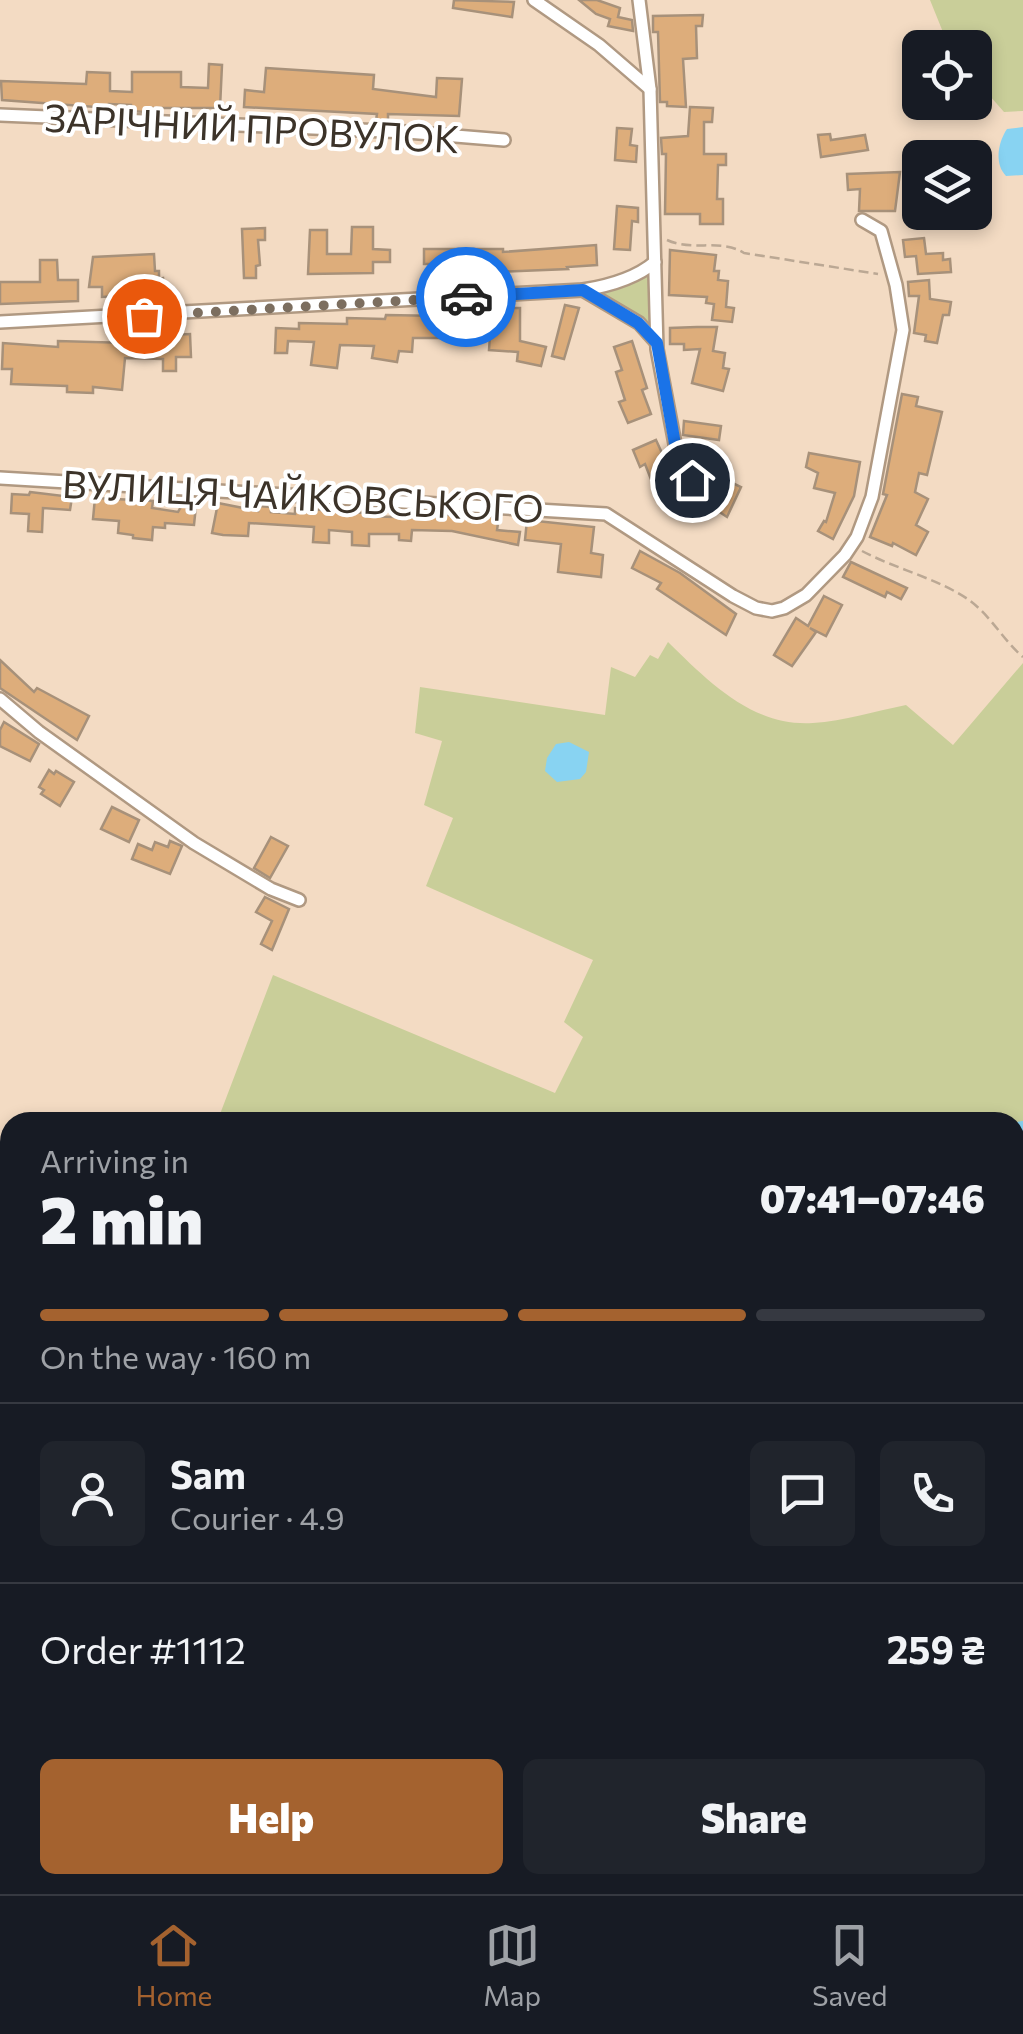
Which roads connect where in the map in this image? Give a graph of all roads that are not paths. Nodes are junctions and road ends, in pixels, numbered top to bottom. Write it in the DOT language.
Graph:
graph roads {
  1 [pos="534,0"];
  2 [pos="639,0"];
  3 [pos="650,89"];
  4 [pos="0,115"];
  5 [pos="504,140"];
  6 [pos="862,220"];
  7 [pos="655,262"];
  8 [pos="583,290"];
  9 [pos="0,322"];
  10 [pos="657,343"];
  11 [pos="0,478"];
  12 [pos="692,480"];
  13 [pos="0,698"];
  14 [pos="300,900"];
  1 -- 3 [label="street"];
  2 -- 3 [label="street"];
  3 -- 7 [label="street"];
  4 -- 5 [label="street, ЗАРІЧНИЙ ПРОВУЛОК"];
  6 -- 11 [label="street, ВУЛИЦЯ ЧАЙКОВСЬКОГО"];
  7 -- 8 [label="street"];
  7 -- 10 [label="street"];
  8 -- 9 [label="street"];
  8 -- 10 [label="street"];
  10 -- 12 [label="street"];
  13 -- 14 [label="street"];
}
